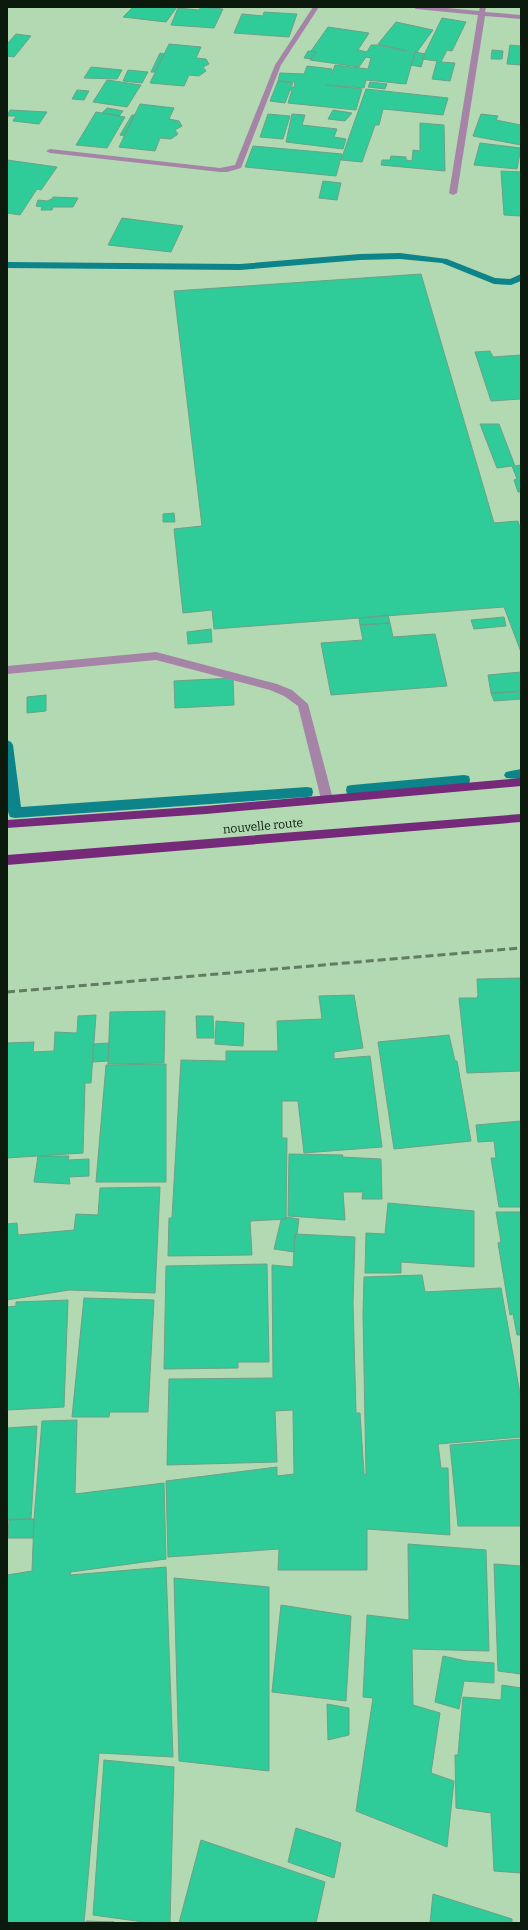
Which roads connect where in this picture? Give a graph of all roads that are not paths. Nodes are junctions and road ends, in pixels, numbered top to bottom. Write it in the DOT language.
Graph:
graph roads {
  1 [pos="316,7"];
  2 [pos="416,7"];
  3 [pos="482,10"];
  4 [pos="521,17"];
  5 [pos="50,151"];
  6 [pos="454,193"];
  7 [pos="7,670"];
  8 [pos="521,782"];
  9 [pos="327,799"];
  10 [pos="521,818"];
  11 [pos="7,824"];
  12 [pos="7,860"];
  1 -- 5 [label="street"];
  2 -- 3 [label="street"];
  3 -- 4 [label="street"];
  3 -- 6 [label="street"];
  7 -- 9 [label="street"];
  8 -- 9 [label="highway, nouvelle route"];
  9 -- 11 [label="highway, nouvelle route"];
  10 -- 12 [label="highway, nouvelle route"];
}
